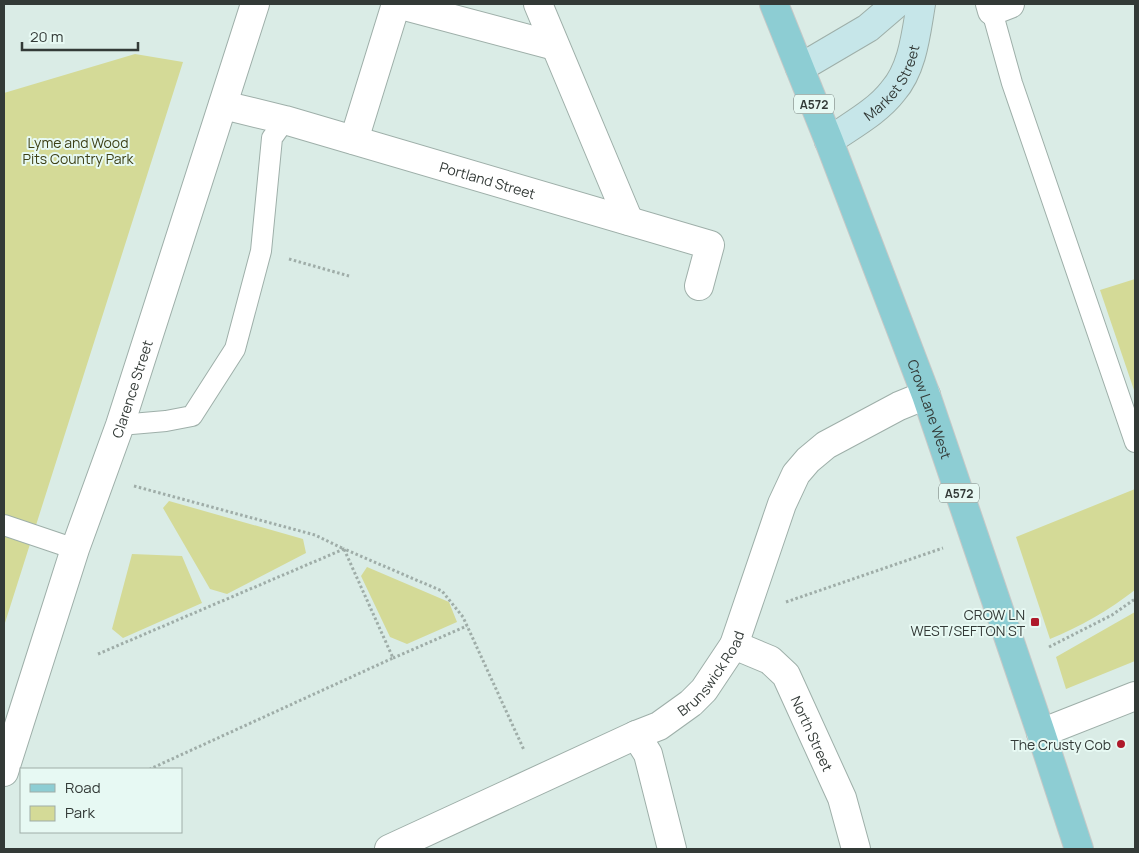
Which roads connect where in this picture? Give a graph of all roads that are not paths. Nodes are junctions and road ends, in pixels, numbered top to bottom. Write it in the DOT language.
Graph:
graph roads {
  1 [pos="256,4"];
  2 [pos="397,4"];
  3 [pos="538,4"];
  4 [pos="774,4"];
  5 [pos="896,4"];
  6 [pos="921,4"];
  7 [pos="997,6"];
  8 [pos="555,46"];
  9 [pos="800,68"];
  10 [pos="223,105"];
  11 [pos="285,120"];
  12 [pos="354,140"];
  13 [pos="829,141"];
  14 [pos="629,221"];
  15 [pos="699,286"];
  16 [pos="926,395"];
  17 [pos="120,425"];
  18 [pos="1135,442"];
  19 [pos="4,526"];
  20 [pos="75,549"];
  21 [pos="734,645"];
  22 [pos="1135,696"];
  23 [pos="1041,733"];
  24 [pos="636,735"];
  25 [pos="4,772"];
  26 [pos="389,849"];
  27 [pos="672,849"];
  28 [pos="856,849"];
  29 [pos="1079,849"];
  1 -- 10 [label="street, Clarence Street"];
  2 -- 8 [label="street"];
  2 -- 12 [label="street"];
  3 -- 8 [label="street"];
  4 -- 9 [label="main road, Crow Lane West / A572"];
  5 -- 9 [label="street"];
  6 -- 13 [label="street, Market Street"];
  7 -- 18 [label="lane"];
  8 -- 14 [label="street"];
  9 -- 13 [label="main road, Crow Lane West / A572"];
  10 -- 11 [label="street, Portland Street"];
  10 -- 17 [label="street, Clarence Street"];
  11 -- 12 [label="street, Portland Street"];
  11 -- 17 [label="lane"];
  12 -- 14 [label="street, Portland Street"];
  13 -- 16 [label="main road, Crow Lane West / A572"];
  14 -- 15 [label="street, Portland Street"];
  16 -- 21 [label="street, Brunswick Road"];
  16 -- 23 [label="main road, Crow Lane West / A572"];
  17 -- 20 [label="street, Clarence Street"];
  19 -- 20 [label="lane"];
  20 -- 25 [label="street, Clarence Street"];
  21 -- 24 [label="street, Brunswick Road"];
  21 -- 28 [label="street, North Street"];
  22 -- 23 [label="street"];
  23 -- 29 [label="main road, Crow Lane West / A572"];
  24 -- 26 [label="street, Brunswick Road"];
  24 -- 27 [label="street"];
}
